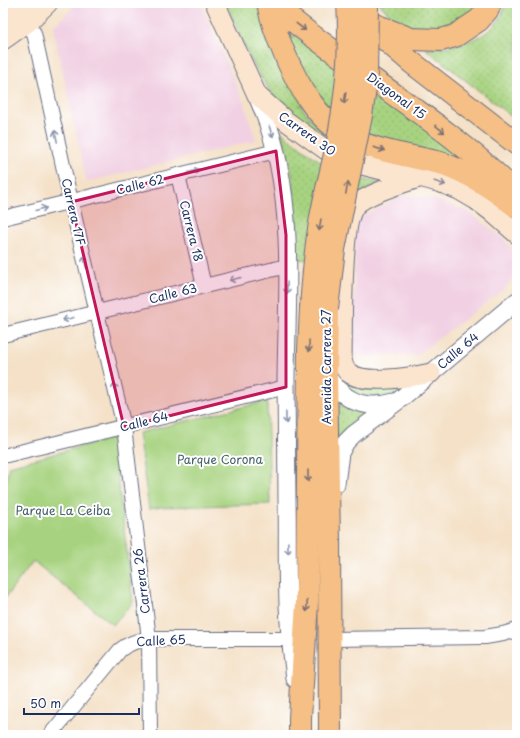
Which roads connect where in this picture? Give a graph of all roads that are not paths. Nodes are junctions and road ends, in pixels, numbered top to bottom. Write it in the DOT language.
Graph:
graph roads {
  1 [pos="48,3"];
  2 [pos="215,3"];
  3 [pos="268,3"];
  4 [pos="271,3"];
  5 [pos="340,3"];
  6 [pos="348,3"];
  7 [pos="490,3"];
  8 [pos="16,11"];
  9 [pos="364,12"];
  10 [pos="3,40"];
  11 [pos="257,95"];
  12 [pos="517,144"];
  13 [pos="276,151"];
  14 [pos="178,175"];
  15 [pos="420,177"];
  16 [pos="488,185"];
  17 [pos="517,194"];
  18 [pos="71,202"];
  19 [pos="517,207"];
  20 [pos="517,217"];
  21 [pos="3,218"];
  22 [pos="517,234"];
  23 [pos="287,266"];
  24 [pos="344,268"];
  25 [pos="204,286"];
  26 [pos="517,301"];
  27 [pos="319,308"];
  28 [pos="97,312"];
  29 [pos="3,335"];
  30 [pos="431,373"];
  31 [pos="326,374"];
  32 [pos="286,387"];
  33 [pos="398,401"];
  34 [pos="124,427"];
  35 [pos="3,456"];
  36 [pos="329,540"];
  37 [pos="517,630"];
  38 [pos="330,638"];
  39 [pos="149,639"];
  40 [pos="291,639"];
  41 [pos="300,727"];
  42 [pos="50,735"];
  43 [pos="150,735"];
  44 [pos="330,735"];
  1 -- 8 [label="main road"];
  2 -- 11 [label="main road, Carrera 30"];
  3 -- 16 [label="main road, one-way"];
  4 -- 17 [label="main road, Diagonal 15, one-way"];
  5 -- 9 [label="main road"];
  6 -- 27 [label="main road, Avenida Carrera 27, one-way, bridge"];
  7 -- 9 [label="main road"];
  8 -- 10 [label="main road"];
  18 -- 8 [label="street, Carrera 17F, one-way"];
  9 -- 12 [label="main road"];
  27 -- 9 [label="main road, Avenida Carrera 27, one-way, bridge"];
  11 -- 13 [label="street, Avenida Carrera 27, one-way"];
  11 -- 15 [label="main road, Carrera 30"];
  14 -- 13 [label="street, Calle 62, one-way"];
  13 -- 23 [label="street, Avenida Carrera 27"];
  14 -- 18 [label="street, Calle 62"];
  14 -- 25 [label="street, Carrera 18"];
  15 -- 22 [label="main road, Carrera 30, one-way"];
  15 -- 24 [label="main road"];
  16 -- 19 [label="main road"];
  16 -- 20 [label="main road"];
  21 -- 18 [label="street, Calle 62, one-way"];
  28 -- 18 [label="street, Carrera 17F, one-way"];
  23 -- 24 [label="street, Calle 63"];
  23 -- 25 [label="street, Calle 63, one-way"];
  23 -- 32 [label="street, Avenida Carrera 27, one-way"];
  24 -- 30 [label="main road"];
  25 -- 28 [label="street, Calle 63"];
  26 -- 30 [label="street, Calle 64"];
  27 -- 31 [label="main road, Avenida Carrera 27"];
  27 -- 41 [label="main road, Avenida Carrera 27, one-way"];
  28 -- 29 [label="street, Calle 63, one-way"];
  34 -- 28 [label="street, Carrera 17F, one-way"];
  30 -- 33 [label="street, Calle 64"];
  31 -- 33 [label="street, Calle 64"];
  31 -- 36 [label="main road, Avenida Carrera 27"];
  32 -- 34 [label="street, Calle 64"];
  32 -- 40 [label="street, Avenida Carrera 27, one-way"];
  33 -- 36 [label="street, Calle 64"];
  34 -- 35 [label="street, Calle 64"];
  34 -- 39 [label="street, Carrera 26"];
  36 -- 38 [label="main road, Avenida Carrera 27"];
  37 -- 38 [label="street"];
  38 -- 44 [label="main road, Avenida Carrera 27"];
  39 -- 40 [label="street, Calle 65"];
  39 -- 42 [label="street, Calle 65"];
  39 -- 43 [label="street, Carrera 26"];
  40 -- 41 [label="street, Avenida Carrera 27"];
}
